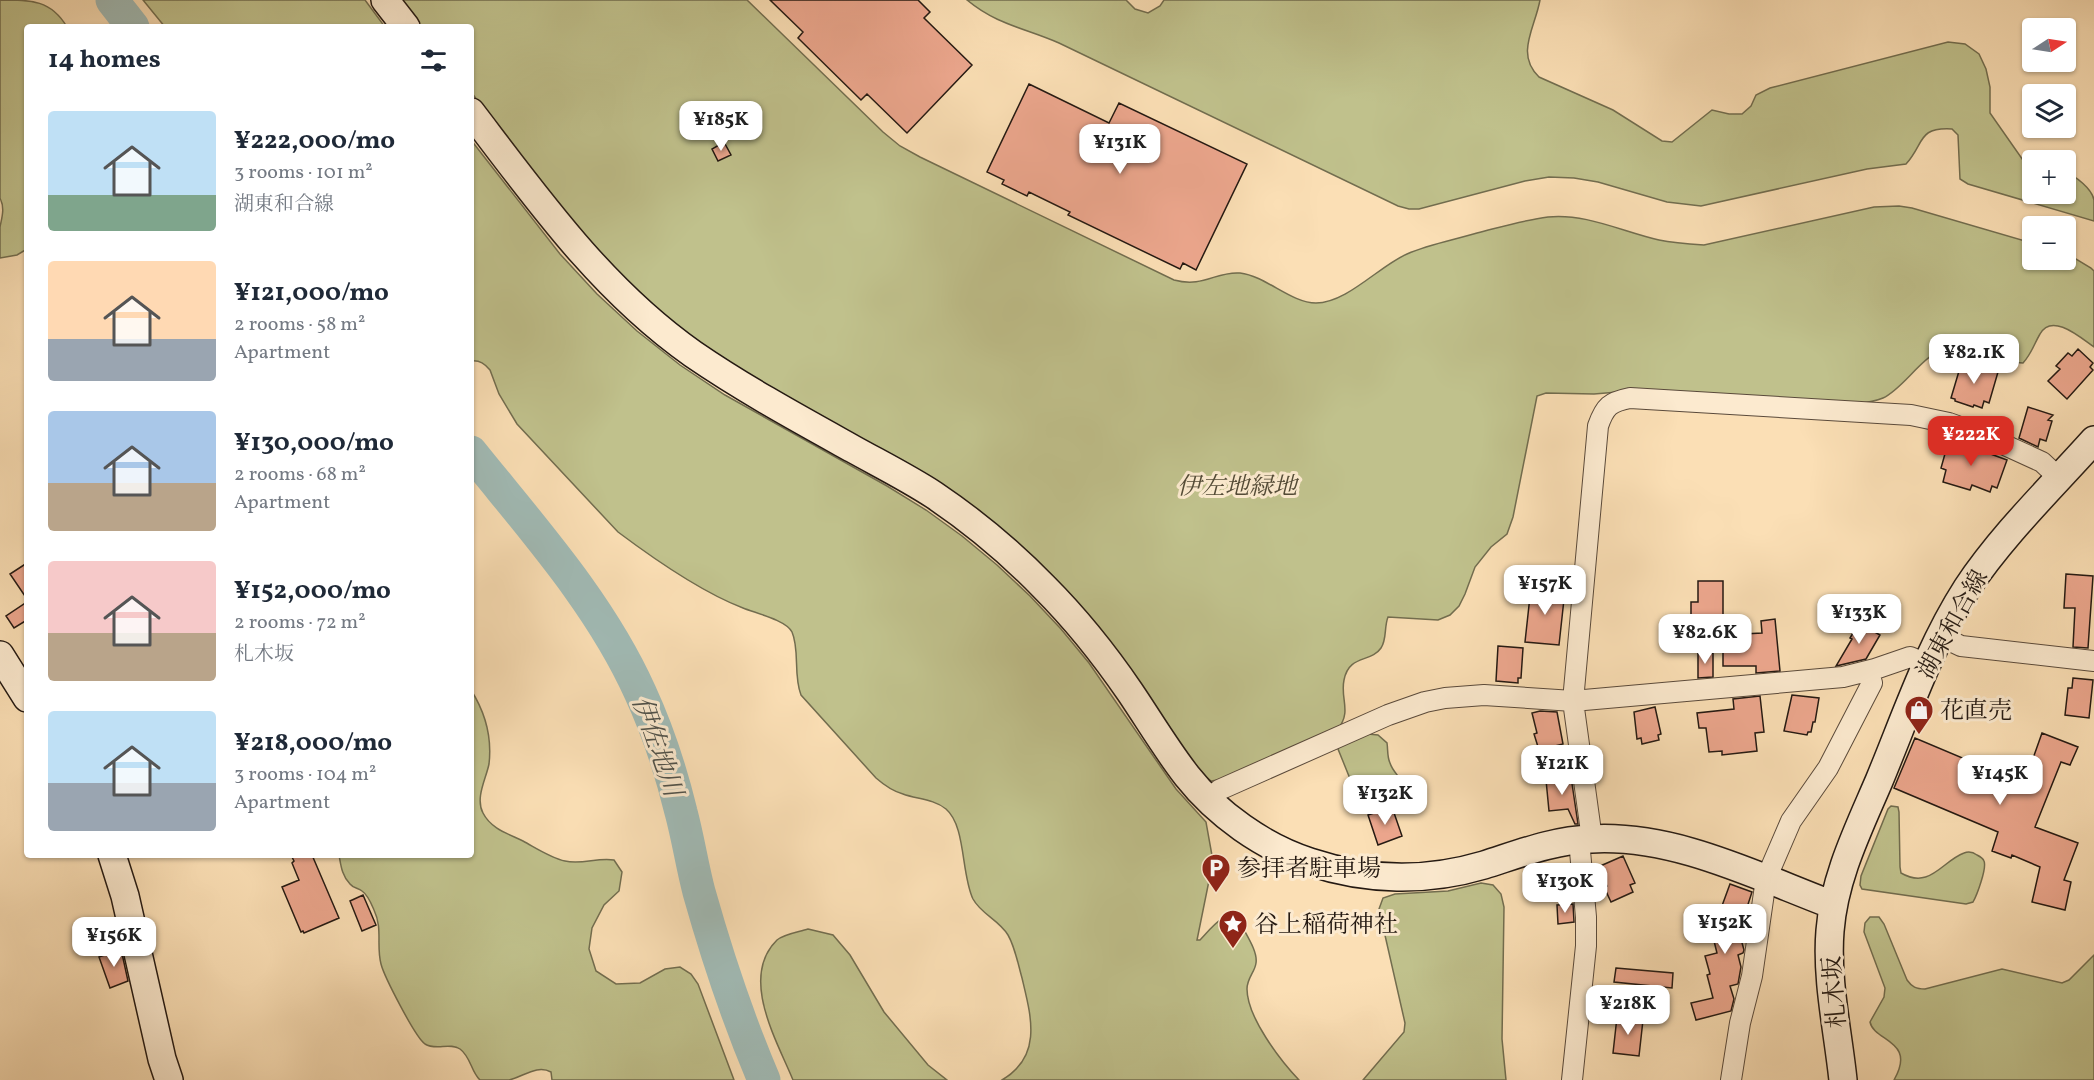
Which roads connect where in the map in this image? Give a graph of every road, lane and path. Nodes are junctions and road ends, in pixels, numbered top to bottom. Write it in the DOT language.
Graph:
graph roads {
  1 [pos="385,0"];
  2 [pos="404,24"];
  3 [pos="474,116"];
  4 [pos="2094,440"];
  5 [pos="2059,478"];
  6 [pos="1940,636"];
  7 [pos="0,655"];
  8 [pos="2094,662"];
  9 [pos="1927,664"];
  10 [pos="1868,671"];
  11 [pos="24,693"];
  12 [pos="1573,701"];
  13 [pos="1209,800"];
  14 [pos="1585,839"];
  15 [pos="113,858"];
  16 [pos="1766,879"];
  17 [pos="1833,904"];
  18 [pos="169,1080"];
  19 [pos="1572,1080"];
  20 [pos="1731,1080"];
  21 [pos="1843,1080"];
  1 -- 2 [label="street"];
  3 -- 13 [label="street"];
  4 -- 5 [label="street, 湖東和合線"];
  5 -- 6 [label="street, 湖東和合線"];
  5 -- 12 [label="street"];
  6 -- 8 [label="street"];
  6 -- 9 [label="street, 湖東和合線"];
  7 -- 11 [label="street"];
  9 -- 10 [label="street"];
  9 -- 17 [label="street, 湖東和合線"];
  10 -- 12 [label="street"];
  10 -- 16 [label="street"];
  12 -- 13 [label="street"];
  12 -- 14 [label="street"];
  13 -- 14 [label="street"];
  14 -- 16 [label="street"];
  14 -- 19 [label="street"];
  15 -- 18 [label="street"];
  16 -- 17 [label="street"];
  16 -- 20 [label="street"];
  17 -- 21 [label="street, 札木坂"];
}
